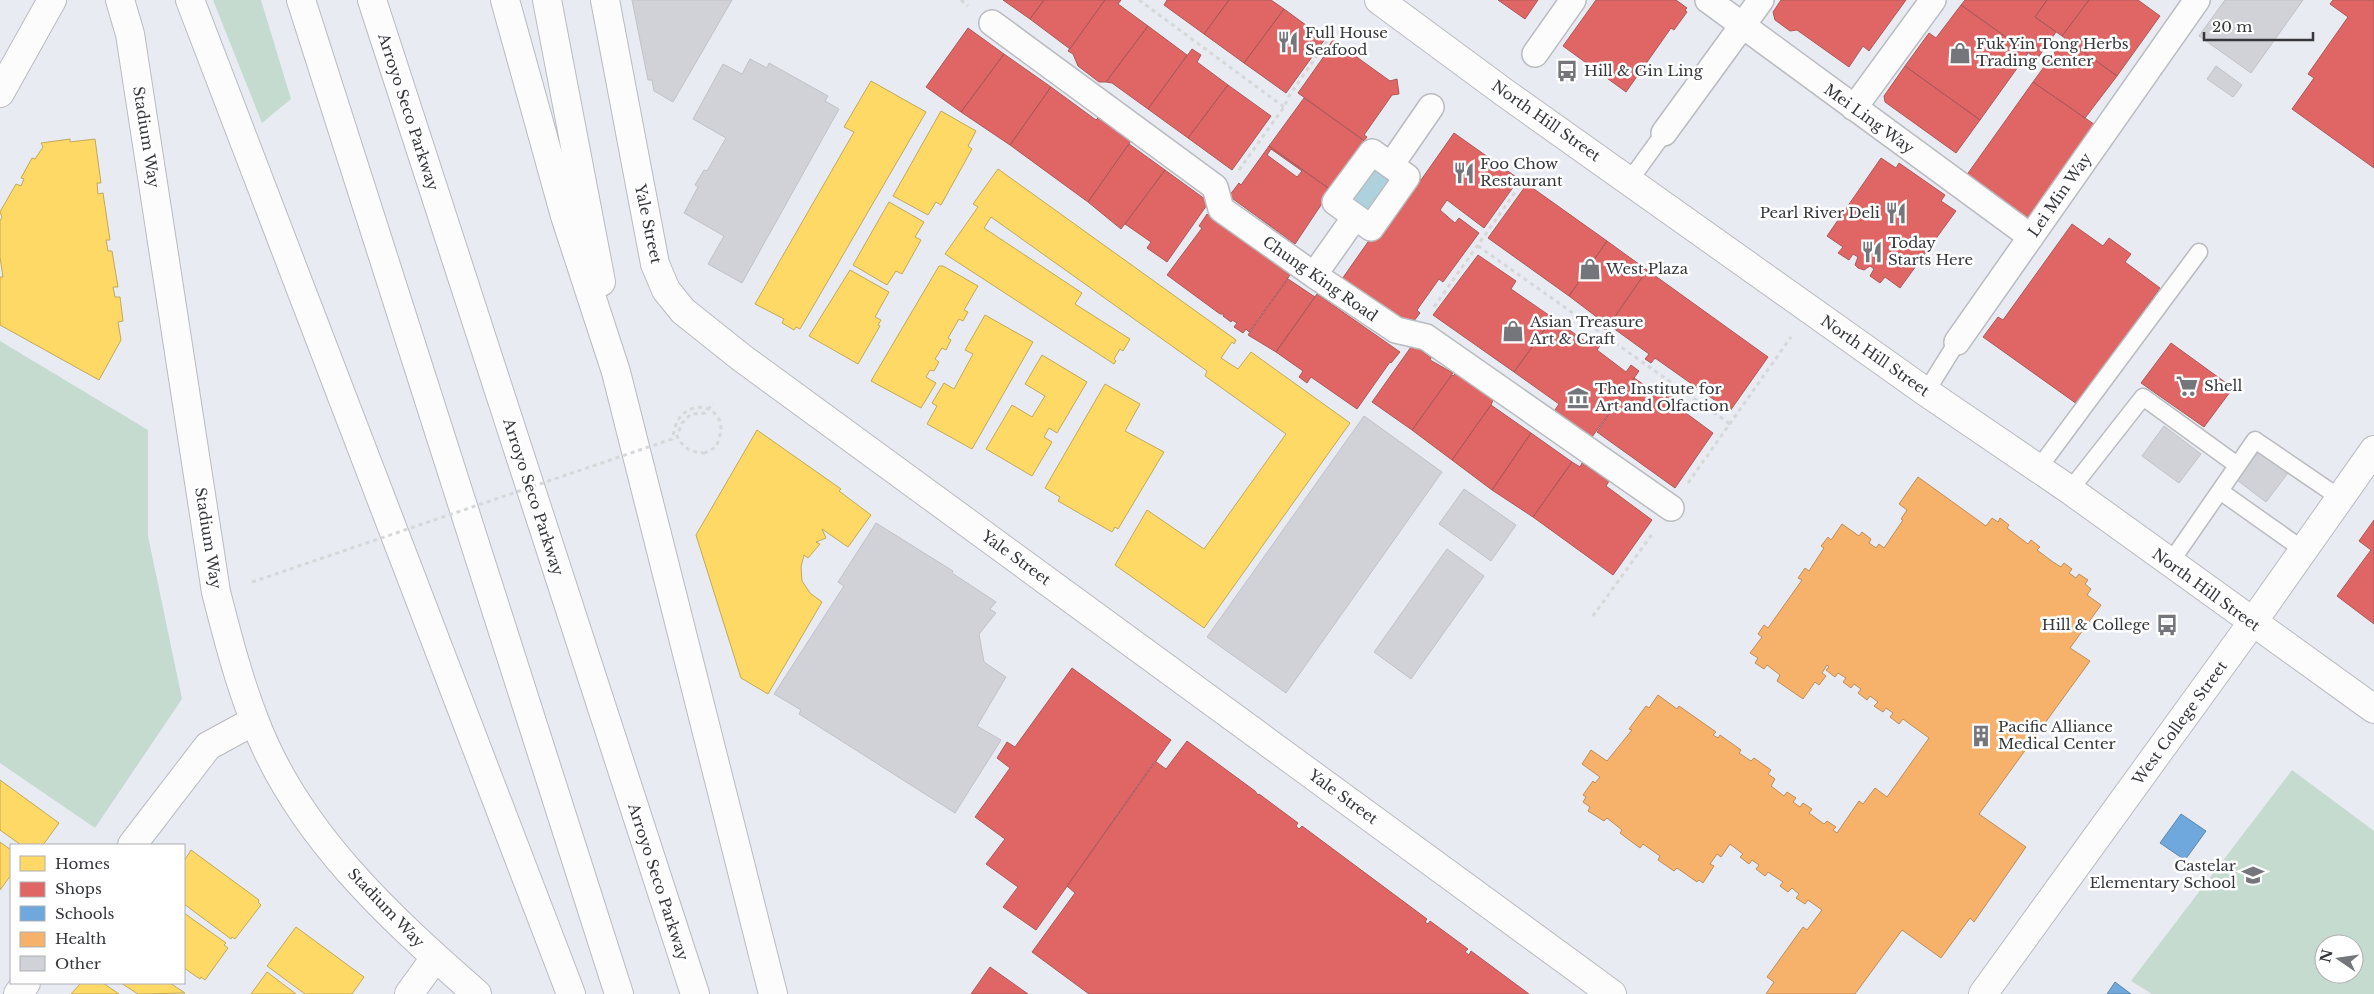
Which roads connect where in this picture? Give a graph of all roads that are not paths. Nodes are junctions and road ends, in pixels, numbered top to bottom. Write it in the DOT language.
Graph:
graph roads {
  1 [pos="52,0"];
  2 [pos="120,0"];
  3 [pos="190,0"];
  4 [pos="301,0"];
  5 [pos="372,0"];
  6 [pos="505,0"];
  7 [pos="547,0"];
  8 [pos="605,0"];
  9 [pos="1379,0"];
  10 [pos="1573,0"];
  11 [pos="1708,0"];
  12 [pos="1761,0"];
  13 [pos="1933,0"];
  14 [pos="2186,4"];
  15 [pos="992,23"];
  16 [pos="1742,26"];
  17 [pos="1535,54"];
  18 [pos="0,93"];
  19 [pos="1432,107"];
  20 [pos="1854,108"];
  21 [pos="1664,133"];
  22 [pos="1391,165"];
  23 [pos="1630,180"];
  24 [pos="1355,217"];
  25 [pos="2032,237"];
  26 [pos="2199,252"];
  27 [pos="1314,275"];
  28 [pos="1957,342"];
  29 [pos="616,372"];
  30 [pos="1926,392"];
  31 [pos="2374,450"];
  32 [pos="2237,466"];
  33 [pos="2038,469"];
  34 [pos="2070,490"];
  35 [pos="2220,491"];
  36 [pos="2340,498"];
  37 [pos="1671,508"];
  38 [pos="2302,549"];
  39 [pos="2170,563"];
  40 [pos="2252,623"];
  41 [pos="2374,709"];
  42 [pos="254,721"];
  43 [pos="133,844"];
  44 [pos="435,958"];
  45 [pos="409,994"];
  46 [pos="477,994"];
  47 [pos="571,994"];
  48 [pos="619,994"];
  49 [pos="695,994"];
  50 [pos="773,994"];
  51 [pos="1612,994"];
  52 [pos="1983,994"];
  1 -- 18 [label="main road"];
  2 -- 42 [label="main road, Stadium Way"];
  3 -- 47 [label="main road"];
  4 -- 48 [label="main road"];
  5 -- 49 [label="main road, Arroyo Seco Parkway"];
  6 -- 29 [label="main road"];
  7 -- 29 [label="main road"];
  8 -- 51 [label="main road, Yale Street"];
  9 -- 23 [label="main road, North Hill Street"];
  10 -- 17 [label="street"];
  11 -- 16 [label="street, Mei Ling Way"];
  12 -- 16 [label="street"];
  13 -- 20 [label="street"];
  14 -- 25 [label="street, Lei Min Way"];
  15 -- 27 [label="street, Chung King Road"];
  16 -- 20 [label="street, Mei Ling Way"];
  16 -- 21 [label="street"];
  19 -- 22 [label="street"];
  20 -- 25 [label="street, Mei Ling Way"];
  21 -- 23 [label="lane"];
  22 -- 24 [label="street"];
  22 -- 24 [label="street"];
  23 -- 30 [label="main road, North Hill Street"];
  24 -- 27 [label="street"];
  25 -- 28 [label="street, Lei Min Way"];
  26 -- 33 [label="lane"];
  27 -- 37 [label="street, Chung King Road"];
  28 -- 30 [label="lane, Lei Min Way"];
  29 -- 50 [label="main road"];
  30 -- 33 [label="main road, North Hill Street"];
  31 -- 36 [label="main road, West College Street"];
  32 -- 34 [label="lane"];
  32 -- 35 [label="lane"];
  32 -- 36 [label="lane"];
  33 -- 34 [label="main road, North Hill Street"];
  34 -- 39 [label="main road, North Hill Street"];
  35 -- 38 [label="lane"];
  35 -- 39 [label="lane"];
  36 -- 38 [label="main road, West College Street"];
  38 -- 40 [label="main road, West College Street"];
  39 -- 40 [label="main road, North Hill Street"];
  40 -- 41 [label="main road, North Hill Street"];
  40 -- 52 [label="main road, West College Street"];
  42 -- 43 [label="main road"];
  42 -- 44 [label="main road, Stadium Way"];
  44 -- 45 [label="main road"];
  44 -- 46 [label="main road, Stadium Way"];
}
